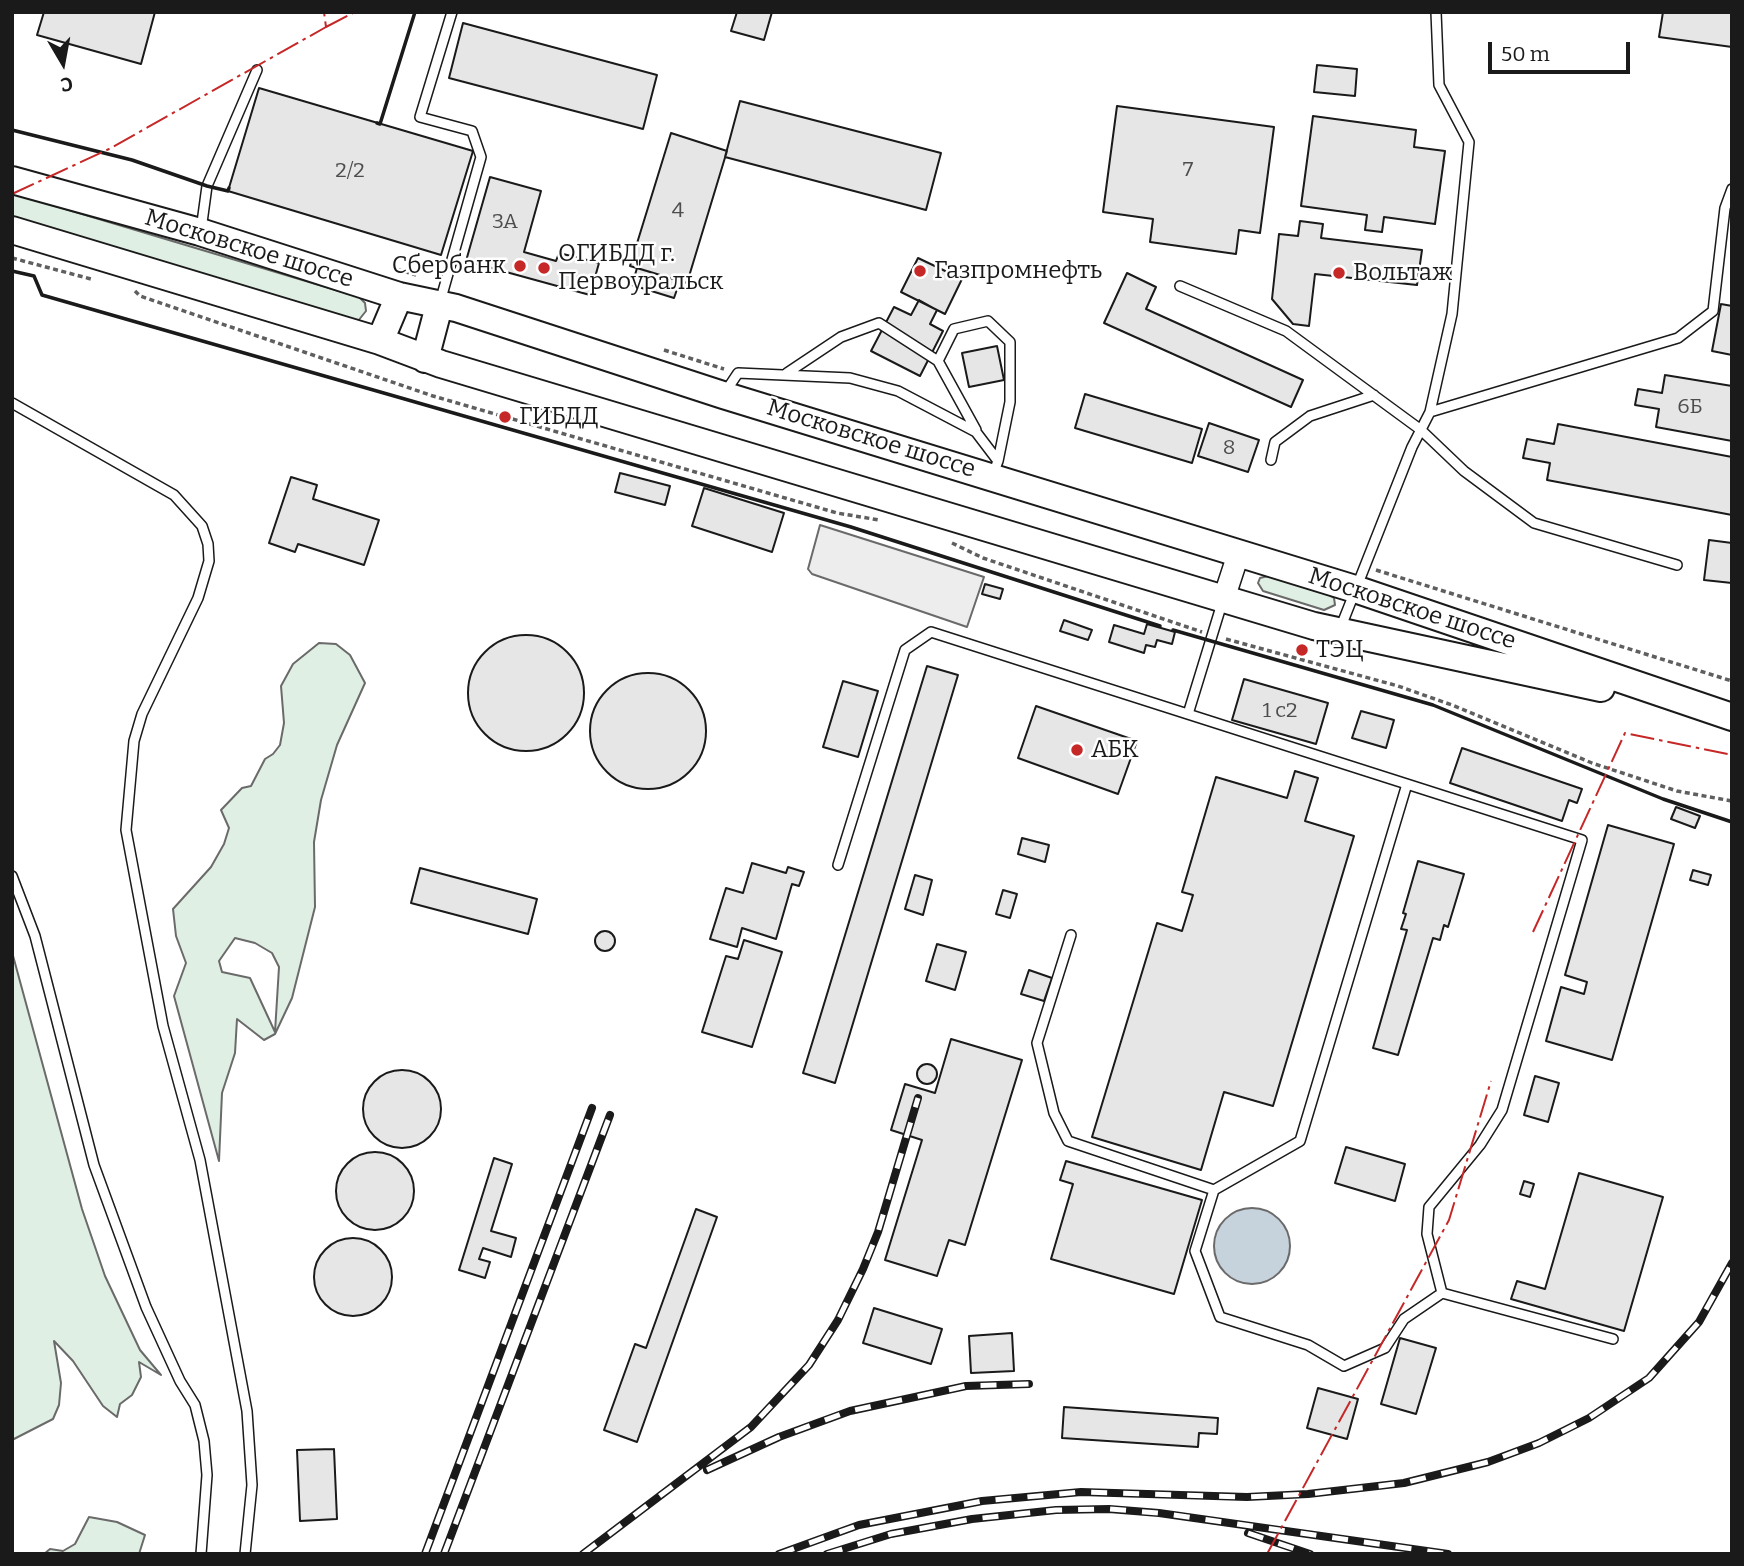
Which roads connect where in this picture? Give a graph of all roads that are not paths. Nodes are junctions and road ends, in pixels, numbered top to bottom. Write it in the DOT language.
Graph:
graph roads {
  1 [pos="452,12"];
  2 [pos="1436,12"];
  3 [pos="257,71"];
  4 [pos="12,180"];
  5 [pos="1732,189"];
  6 [pos="12,230"];
  7 [pos="201,232"];
  8 [pos="1180,286"];
  9 [pos="399,296"];
  10 [pos="439,306"];
  11 [pos="380,341"];
  12 [pos="425,359"];
  13 [pos="938,361"];
  14 [pos="787,373"];
  15 [pos="723,395"];
  16 [pos="1374,395"];
  17 [pos="12,403"];
  18 [pos="1430,412"];
  19 [pos="1421,430"];
  20 [pos="976,432"];
  21 [pos="1271,460"];
  22 [pos="995,468"];
  23 [pos="1239,552"];
  24 [pos="1677,565"];
  25 [pos="1355,589"];
  26 [pos="1224,598"];
  27 [pos="1339,631"];
  28 [pos="1188,714"];
  29 [pos="1729,716"];
  30 [pos="1407,784"];
  31 [pos="838,865"];
  32 [pos="12,876"];
  33 [pos="1071,935"];
  34 [pos="1214,1190"];
  35 [pos="1442,1293"];
  36 [pos="1613,1339"];
  37 [pos="201,1554"];
  38 [pos="245,1554"];
  1 -- 10 [label="lane"];
  2 -- 18 [label="lane"];
  3 -- 7 [label="lane"];
  4 -- 7 [label="main road, Московское шоссе"];
  5 -- 18 [label="lane"];
  6 -- 11 [label="main road, Московское шоссе"];
  7 -- 9 [label="main road, Московское шоссе"];
  8 -- 16 [label="lane"];
  9 -- 10 [label="main road, Московское шоссе"];
  9 -- 11 [label="main road"];
  10 -- 12 [label="main road"];
  10 -- 15 [label="main road, Московское шоссе"];
  11 -- 12 [label="main road, Московское шоссе"];
  12 -- 26 [label="main road, Московское шоссе"];
  13 -- 14 [label="lane"];
  13 -- 20 [label="lane"];
  13 -- 22 [label="lane"];
  14 -- 15 [label="lane"];
  14 -- 20 [label="lane"];
  15 -- 22 [label="main road, Московское шоссе"];
  16 -- 19 [label="lane"];
  16 -- 21 [label="lane"];
  17 -- 38 [label="lane"];
  18 -- 19 [label="lane"];
  19 -- 24 [label="lane"];
  19 -- 25 [label="lane"];
  20 -- 22 [label="lane"];
  22 -- 23 [label="main road, Московское шоссе"];
  23 -- 25 [label="main road, Московское шоссе"];
  23 -- 26 [label="street"];
  25 -- 27 [label="lane"];
  25 -- 29 [label="main road, Московское шоссе"];
  26 -- 27 [label="main road, Московское шоссе"];
  26 -- 28 [label="lane"];
  27 -- 29 [label="main road, Московское шоссе"];
  28 -- 30 [label="lane"];
  28 -- 31 [label="lane"];
  30 -- 34 [label="lane"];
  30 -- 35 [label="lane"];
  32 -- 37 [label="lane"];
  33 -- 34 [label="lane"];
  34 -- 35 [label="lane"];
  35 -- 36 [label="lane"];
}
